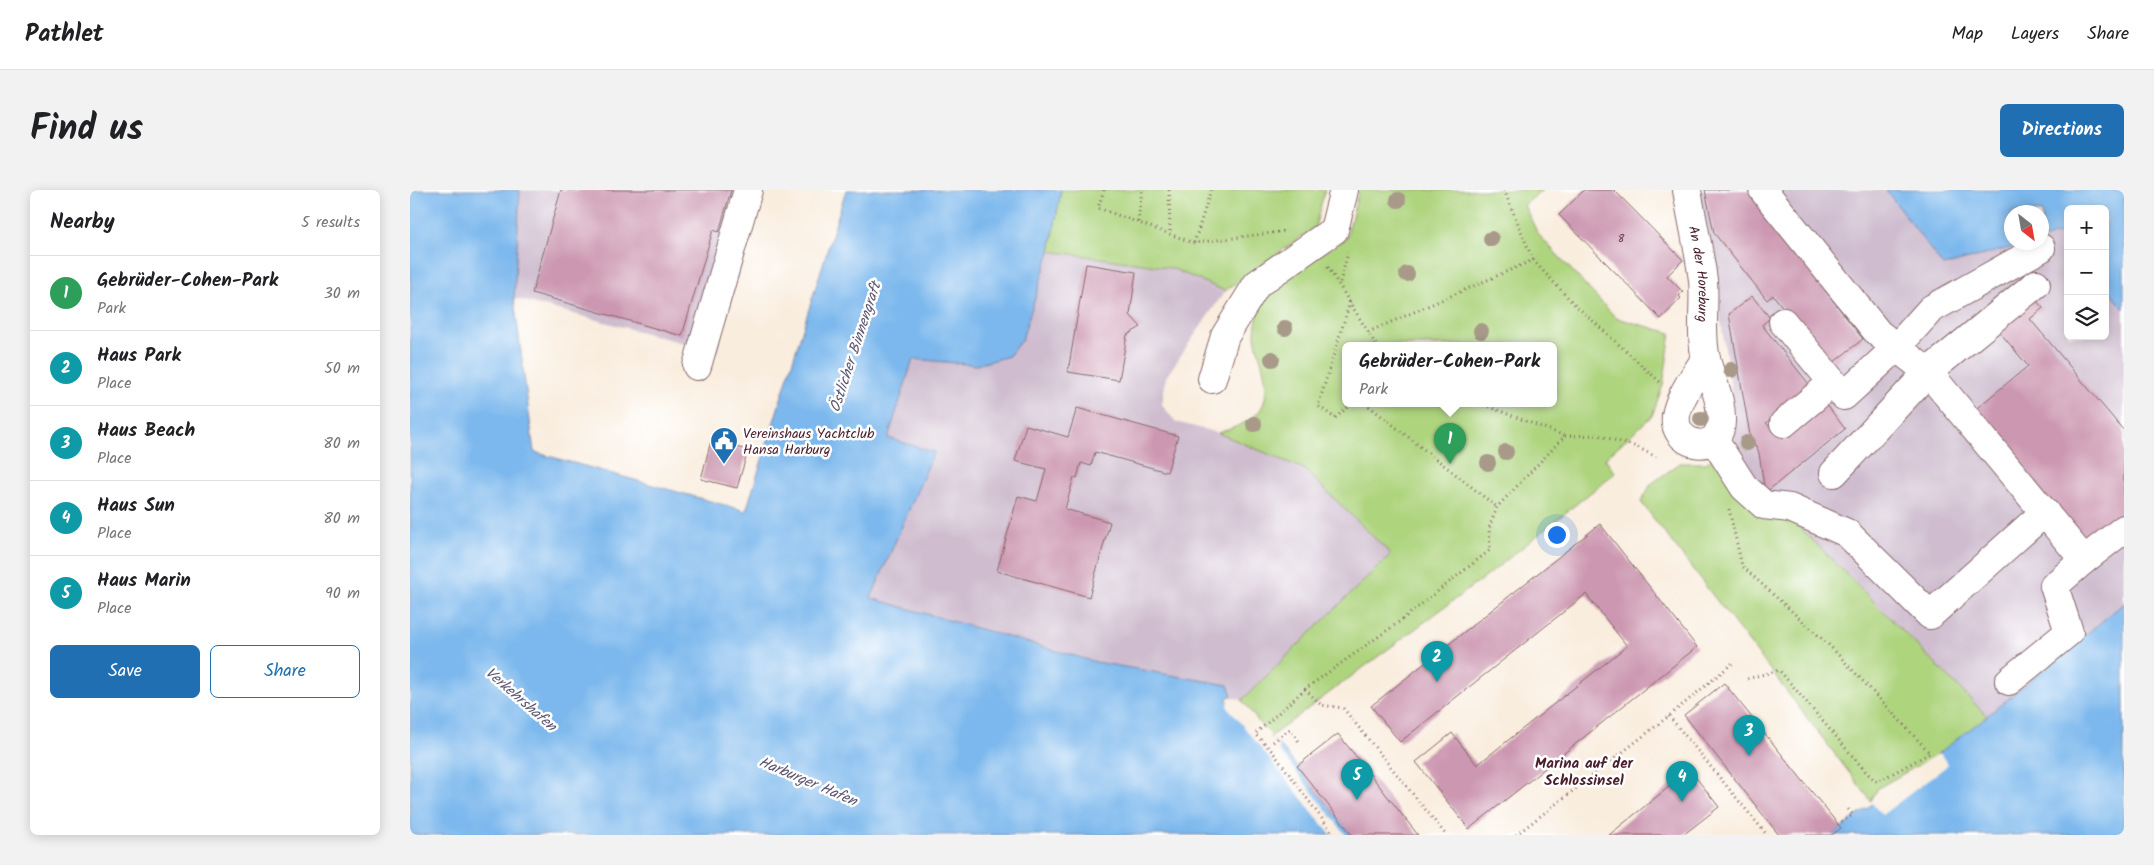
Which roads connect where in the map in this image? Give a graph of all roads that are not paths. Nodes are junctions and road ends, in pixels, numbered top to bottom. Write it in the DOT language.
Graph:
graph roads {
  1 [pos="748,190"];
  2 [pos="1344,190"];
  3 [pos="1687,190"];
  4 [pos="1763,190"];
  5 [pos="2037,250"];
  6 [pos="2036,284"];
  7 [pos="1783,322"];
  8 [pos="1896,348"];
  9 [pos="1706,358"];
  10 [pos="697,366"];
  11 [pos="1928,372"];
  12 [pos="1212,379"];
  13 [pos="1832,383"];
  14 [pos="1784,422"];
  15 [pos="1714,440"];
  16 [pos="1834,473"];
  17 [pos="2045,512"];
  18 [pos="2124,529"];
  19 [pos="2084,560"];
  20 [pos="2009,681"];
  1 -- 10 [label="street"];
  2 -- 12 [label="street"];
  3 -- 9 [label="street, An der Horeburg"];
  4 -- 8 [label="street"];
  5 -- 8 [label="street"];
  6 -- 11 [label="street"];
  7 -- 13 [label="street"];
  8 -- 11 [label="street"];
  8 -- 13 [label="street"];
  9 -- 15 [label="street, An der Horeburg"];
  9 -- 15 [label="street"];
  11 -- 16 [label="street"];
  11 -- 17 [label="street"];
  13 -- 14 [label="street"];
  15 -- 17 [label="street"];
  17 -- 19 [label="street"];
  18 -- 19 [label="street"];
  19 -- 20 [label="street"];
}
